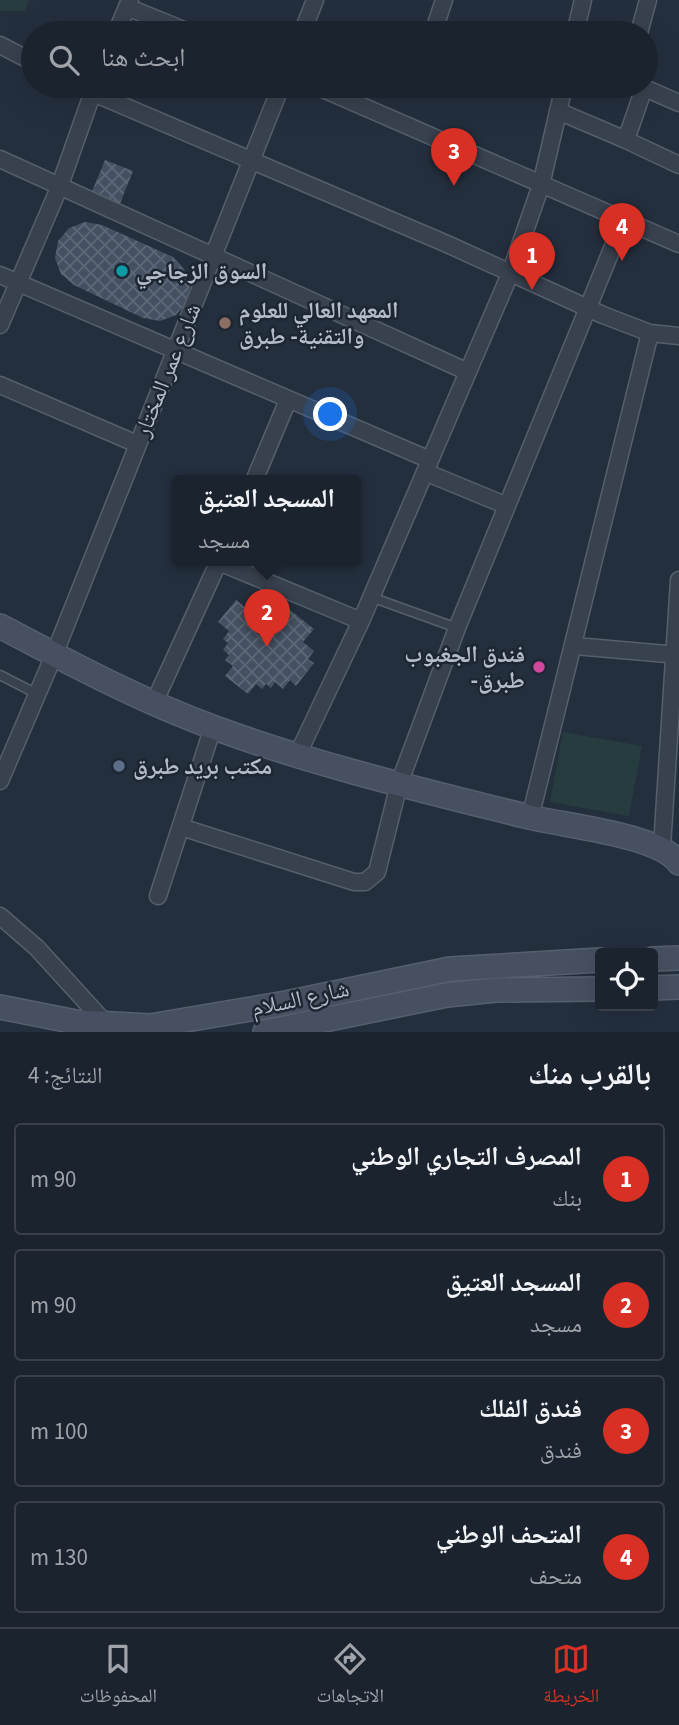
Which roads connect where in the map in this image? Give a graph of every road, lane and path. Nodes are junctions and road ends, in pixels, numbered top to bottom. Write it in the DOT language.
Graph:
graph roads {
  1 [pos="315,0"];
  2 [pos="444,0"];
  3 [pos="583,0"];
  4 [pos="648,0"];
  5 [pos="128,4"];
  6 [pos="121,21"];
  7 [pos="165,21"];
  8 [pos="307,21"];
  9 [pos="437,21"];
  10 [pos="578,21"];
  11 [pos="642,21"];
  12 [pos="0,45"];
  13 [pos="21,56"];
  14 [pos="658,94"];
  15 [pos="91,98"];
  16 [pos="112,98"];
  17 [pos="276,98"];
  18 [pos="343,98"];
  19 [pos="561,98"];
  20 [pos="639,98"];
  21 [pos="679,103"];
  22 [pos="558,111"];
  23 [pos="626,140"];
  24 [pos="0,159"];
  25 [pos="252,162"];
  26 [pos="679,165"];
  27 [pos="541,186"];
  28 [pos="59,188"];
  29 [pos="623,222"];
  30 [pos="679,244"];
  31 [pos="213,256"];
  32 [pos="510,274"];
  33 [pos="0,275"];
  34 [pos="18,283"];
  35 [pos="587,307"];
  36 [pos="0,325"];
  37 [pos="650,333"];
  38 [pos="679,337"];
  39 [pos="175,352"];
  40 [pos="468,372"];
  41 [pos="0,385"];
  42 [pos="288,400"];
  43 [pos="137,444"];
  44 [pos="427,466"];
  45 [pos="257,475"];
  46 [pos="505,505"];
  47 [pos="217,566"];
  48 [pos="229,566"];
  49 [pos="679,580"];
  50 [pos="371,597"];
  51 [pos="361,621"];
  52 [pos="0,626"];
  53 [pos="457,628"];
  54 [pos="575,646"];
  55 [pos="675,654"];
  56 [pos="54,655"];
  57 [pos="0,675"];
  58 [pos="37,694"];
  59 [pos="154,703"];
  60 [pos="213,727"];
  61 [pos="297,755"];
  62 [pos="0,781"];
  63 [pos="399,784"];
  64 [pos="530,818"];
  65 [pos="181,827"];
  66 [pos="662,847"];
  67 [pos="679,863"];
  68 [pos="158,896"];
  69 [pos="0,916"];
  70 [pos="679,958"];
  71 [pos="658,959"];
  72 [pos="595,960"];
  73 [pos="658,988"];
  74 [pos="679,988"];
  75 [pos="595,989"];
  76 [pos="0,1007"];
  77 [pos="107,1025"];
  78 [pos="265,1032"];
  1 -- 8 [label="street"];
  2 -- 9 [label="street"];
  3 -- 10 [label="street"];
  4 -- 11 [label="street"];
  5 -- 6 [label="street"];
  5 -- 7 [label="street"];
  12 -- 13 [label="street"];
  14 -- 21 [label="street"];
  15 -- 28 [label="street"];
  16 -- 25 [label="street"];
  17 -- 25 [label="street, شارع عمر المختار"];
  18 -- 27 [label="street"];
  19 -- 22 [label="street"];
  20 -- 23 [label="street"];
  22 -- 23 [label="street"];
  22 -- 27 [label="street"];
  23 -- 26 [label="street"];
  24 -- 28 [label="street"];
  25 -- 31 [label="street, شارع عمر المختار"];
  25 -- 32 [label="street"];
  27 -- 29 [label="street"];
  27 -- 32 [label="street"];
  28 -- 31 [label="street"];
  28 -- 34 [label="street"];
  29 -- 30 [label="street"];
  29 -- 35 [label="street"];
  31 -- 39 [label="street, شارع عمر المختار"];
  31 -- 40 [label="street"];
  32 -- 35 [label="street"];
  32 -- 40 [label="street"];
  33 -- 34 [label="street"];
  34 -- 36 [label="street"];
  34 -- 39 [label="street"];
  35 -- 37 [label="street"];
  35 -- 46 [label="street"];
  37 -- 38 [label="street"];
  37 -- 54 [label="street"];
  39 -- 42 [label="street"];
  39 -- 43 [label="street, شارع عمر المختار"];
  40 -- 44 [label="street"];
  41 -- 43 [label="street"];
  42 -- 44 [label="street"];
  42 -- 45 [label="street"];
  43 -- 56 [label="street, شارع عمر المختار"];
  44 -- 46 [label="street"];
  44 -- 50 [label="street"];
  46 -- 53 [label="street"];
  47 -- 59 [label="street"];
  48 -- 51 [label="street"];
  49 -- 55 [label="street"];
  50 -- 51 [label="street"];
  50 -- 53 [label="lane"];
  51 -- 61 [label="street"];
  52 -- 56 [label="main road"];
  53 -- 63 [label="street"];
  54 -- 55 [label="street"];
  54 -- 64 [label="street"];
  55 -- 66 [label="street"];
  56 -- 58 [label="street, شارع عمر المختار"];
  56 -- 59 [label="main road"];
  57 -- 58 [label="lane"];
  58 -- 62 [label="street, شارع عمر المختار"];
  59 -- 60 [label="main road"];
  60 -- 61 [label="main road"];
  60 -- 65 [label="street"];
  61 -- 63 [label="main road"];
  63 -- 64 [label="main road"];
  63 -- 65 [label="street"];
  64 -- 66 [label="main road"];
  65 -- 68 [label="street"];
  66 -- 67 [label="main road"];
  69 -- 77 [label="street"];
  70 -- 71 [label="main road"];
  72 -- 77 [label="main road, شارع السلام"];
  73 -- 74 [label="main road"];
  75 -- 78 [label="main road, شارع السلام"];
  76 -- 77 [label="main road, شارع السلام"];
}
